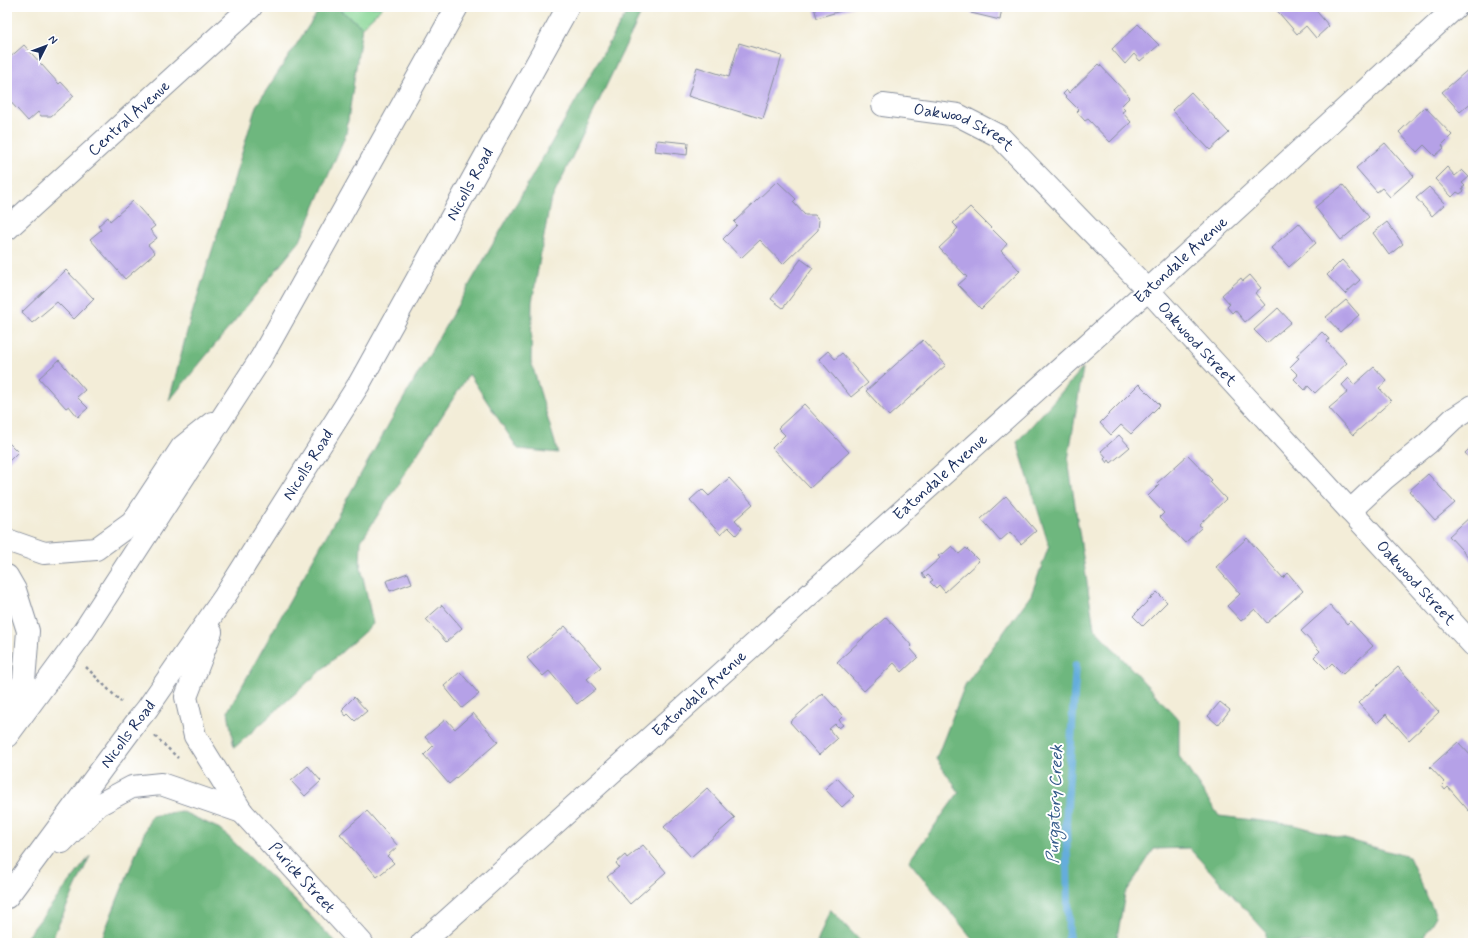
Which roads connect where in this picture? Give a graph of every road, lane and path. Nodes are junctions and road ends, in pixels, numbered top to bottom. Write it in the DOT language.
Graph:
graph roads {
  1 [pos="250,7"];
  2 [pos="457,7"];
  3 [pos="568,7"];
  4 [pos="1456,7"];
  5 [pos="883,105"];
  6 [pos="7,229"];
  7 [pos="1148,290"];
  8 [pos="1473,406"];
  9 [pos="226,412"];
  10 [pos="1350,511"];
  11 [pos="7,540"];
  12 [pos="7,576"];
  13 [pos="226,596"];
  14 [pos="1473,645"];
  15 [pos="84,665"];
  16 [pos="121,702"];
  17 [pos="7,706"];
  18 [pos="7,736"];
  19 [pos="242,812"];
  20 [pos="7,898"];
  21 [pos="362,943"];
  22 [pos="422,943"];
  1 -- 6 [label="main road, Central Avenue"];
  2 -- 9 [label="main road"];
  3 -- 13 [label="main road, Nicolls Road"];
  4 -- 7 [label="main road, Eatondale Avenue"];
  5 -- 7 [label="main road, Oakwood Street"];
  7 -- 10 [label="main road, Oakwood Street"];
  7 -- 22 [label="main road, Eatondale Avenue"];
  8 -- 10 [label="main road"];
  9 -- 11 [label="main road"];
  9 -- 18 [label="main road"];
  10 -- 14 [label="main road, Oakwood Street"];
  12 -- 17 [label="main road"];
  13 -- 19 [label="main road, Purick Street"];
  13 -- 20 [label="main road, Nicolls Road"];
  15 -- 16 [label="path"];
  19 -- 20 [label="main road"];
  19 -- 21 [label="main road, Purick Street"];
}
